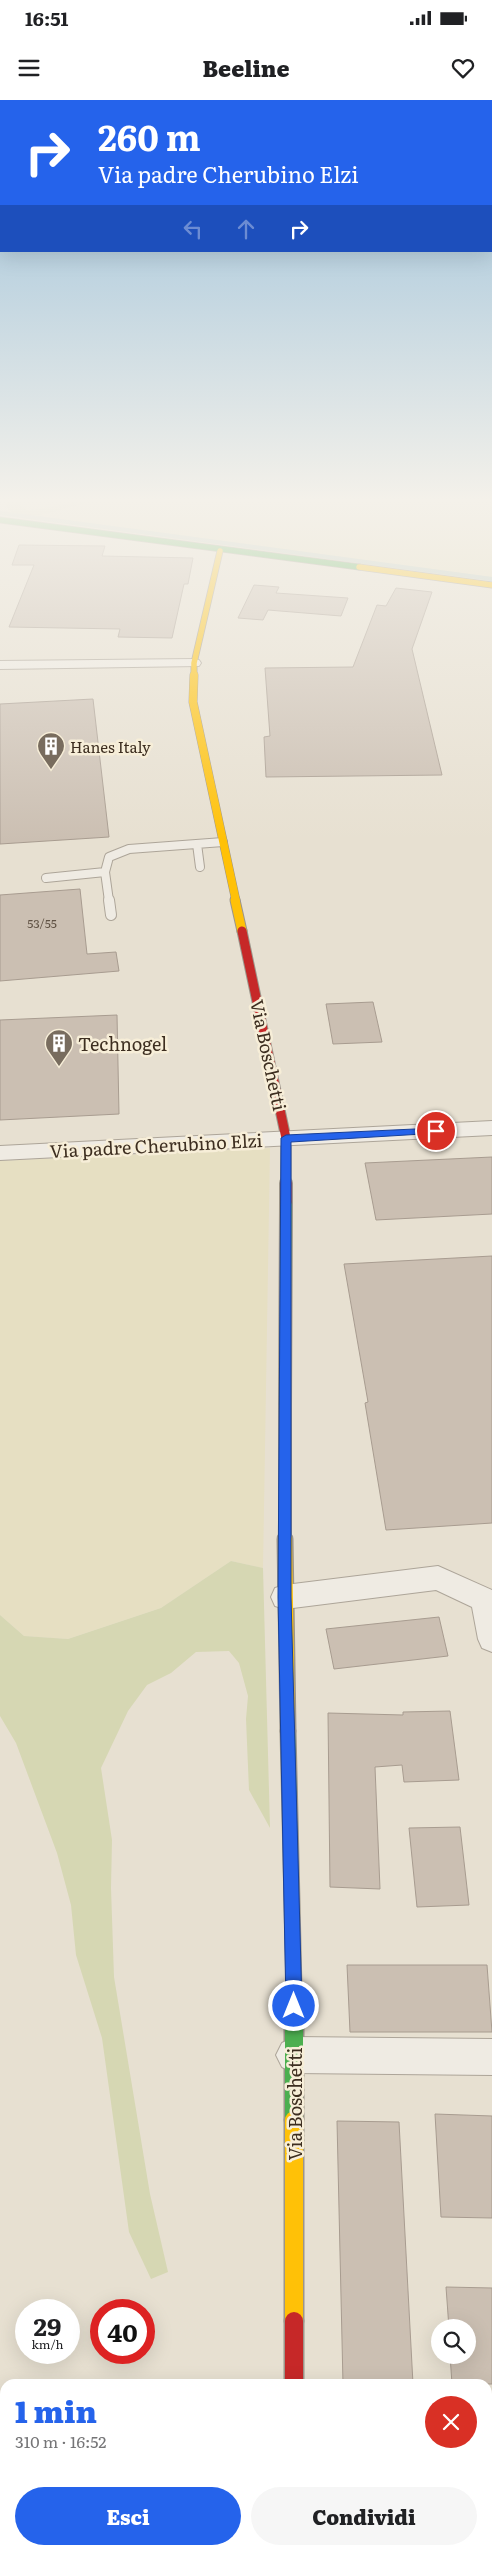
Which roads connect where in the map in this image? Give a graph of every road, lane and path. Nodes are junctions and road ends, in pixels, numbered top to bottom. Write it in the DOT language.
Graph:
graph roads {
  1 [pos="206,613"];
  2 [pos="194,663"];
  3 [pos="0,665"];
  4 [pos="223,842"];
  5 [pos="198,844"];
  6 [pos="200,867"];
  7 [pos="105,872"];
  8 [pos="46,878"];
  9 [pos="111,914"];
  10 [pos="492,1128"];
  11 [pos="286,1138"];
  12 [pos="0,1152"];
  13 [pos="285,1597"];
  14 [pos="492,1639"];
  15 [pos="294,2055"];
  16 [pos="492,2057"];
  17 [pos="294,2379"];
  1 -- 2 [label="street, Via Boschetti"];
  2 -- 3 [label="street"];
  2 -- 4 [label="street, Via Boschetti"];
  4 -- 5 [label="lane"];
  4 -- 11 [label="street, Via Boschetti"];
  5 -- 6 [label="lane"];
  5 -- 7 [label="lane"];
  7 -- 8 [label="lane"];
  7 -- 9 [label="lane"];
  10 -- 11 [label="street, Via padre Cherubino Elzi"];
  11 -- 12 [label="street, Via padre Cherubino Elzi"];
  11 -- 13 [label="street, Via Boschetti"];
  13 -- 14 [label="street"];
  13 -- 15 [label="street, Via Boschetti"];
  15 -- 16 [label="street"];
  15 -- 17 [label="street, Via Boschetti"];
}
